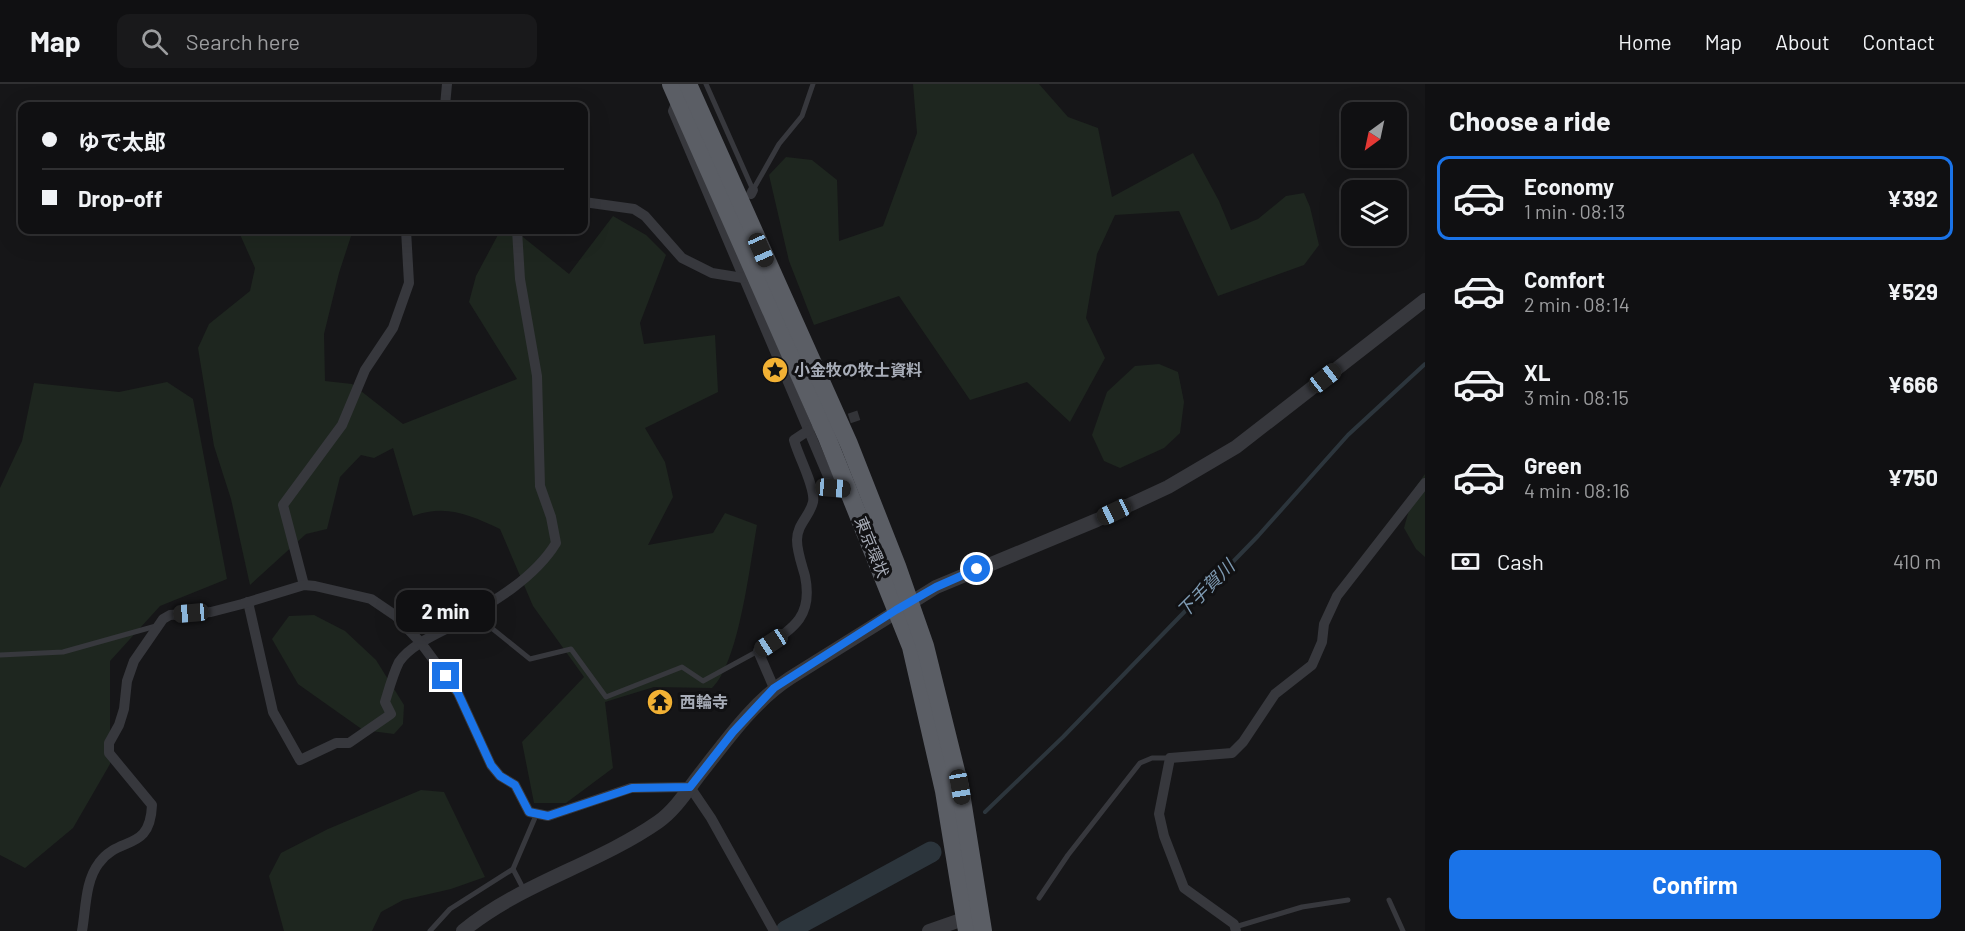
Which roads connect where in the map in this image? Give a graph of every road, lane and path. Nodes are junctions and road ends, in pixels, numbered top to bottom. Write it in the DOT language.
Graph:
graph roads {
  1 [pos="447,84"];
  2 [pos="813,84"];
  3 [pos="685,90"];
  4 [pos="448,102"];
  5 [pos="588,203"];
  6 [pos="406,234"];
  7 [pos="517,234"];
  8 [pos="743,278"];
  9 [pos="1425,300"];
  10 [pos="782,317"];
  11 [pos="809,430"];
  12 [pos="1425,483"];
  13 [pos="849,489"];
  14 [pos="304,585"];
  15 [pos="248,602"];
  16 [pos="902,607"];
  17 [pos="473,613"];
  18 [pos="157,626"];
  19 [pos="421,643"];
  20 [pos="758,651"];
  21 [pos="0,655"];
  22 [pos="774,688"];
  23 [pos="1170,758"];
  24 [pos="690,787"];
  25 [pos="537,813"];
  26 [pos="513,869"];
  27 [pos="525,891"];
  28 [pos="1039,898"];
  29 [pos="1348,900"];
  30 [pos="1389,900"];
  31 [pos="974,924"];
  32 [pos="772,929"];
  33 [pos="1235,929"];
  34 [pos="82,931"];
  35 [pos="430,931"];
  36 [pos="463,931"];
  37 [pos="929,931"];
  38 [pos="1403,931"];
  1 -- 4 [label="street"];
  2 -- 3 [label="lane"];
  3 -- 8 [label="street"];
  3 -- 10 [label="highway, 東京環状"];
  5 -- 8 [label="street"];
  6 -- 14 [label="street"];
  7 -- 17 [label="street"];
  8 -- 11 [label="street"];
  9 -- 16 [label="street"];
  10 -- 13 [label="highway, 東京環状"];
  10 -- 16 [label="highway, 東京環状"];
  11 -- 13 [label="street"];
  11 -- 20 [label="street"];
  12 -- 23 [label="street"];
  13 -- 16 [label="highway, 東京環状"];
  14 -- 15 [label="street"];
  14 -- 19 [label="street"];
  15 -- 18 [label="street"];
  15 -- 19 [label="street"];
  16 -- 22 [label="street"];
  16 -- 31 [label="highway, 東京環状"];
  17 -- 19 [label="street"];
  17 -- 20 [label="lane"];
  18 -- 21 [label="lane"];
  18 -- 34 [label="street"];
  19 -- 25 [label="street"];
  20 -- 22 [label="street"];
  22 -- 24 [label="street"];
  23 -- 28 [label="lane"];
  23 -- 33 [label="street"];
  24 -- 25 [label="street"];
  24 -- 27 [label="street"];
  24 -- 32 [label="street"];
  25 -- 26 [label="lane"];
  26 -- 27 [label="lane"];
  26 -- 35 [label="lane"];
  27 -- 36 [label="street"];
  29 -- 33 [label="lane"];
  30 -- 38 [label="lane"];
  31 -- 37 [label="street"];
}
